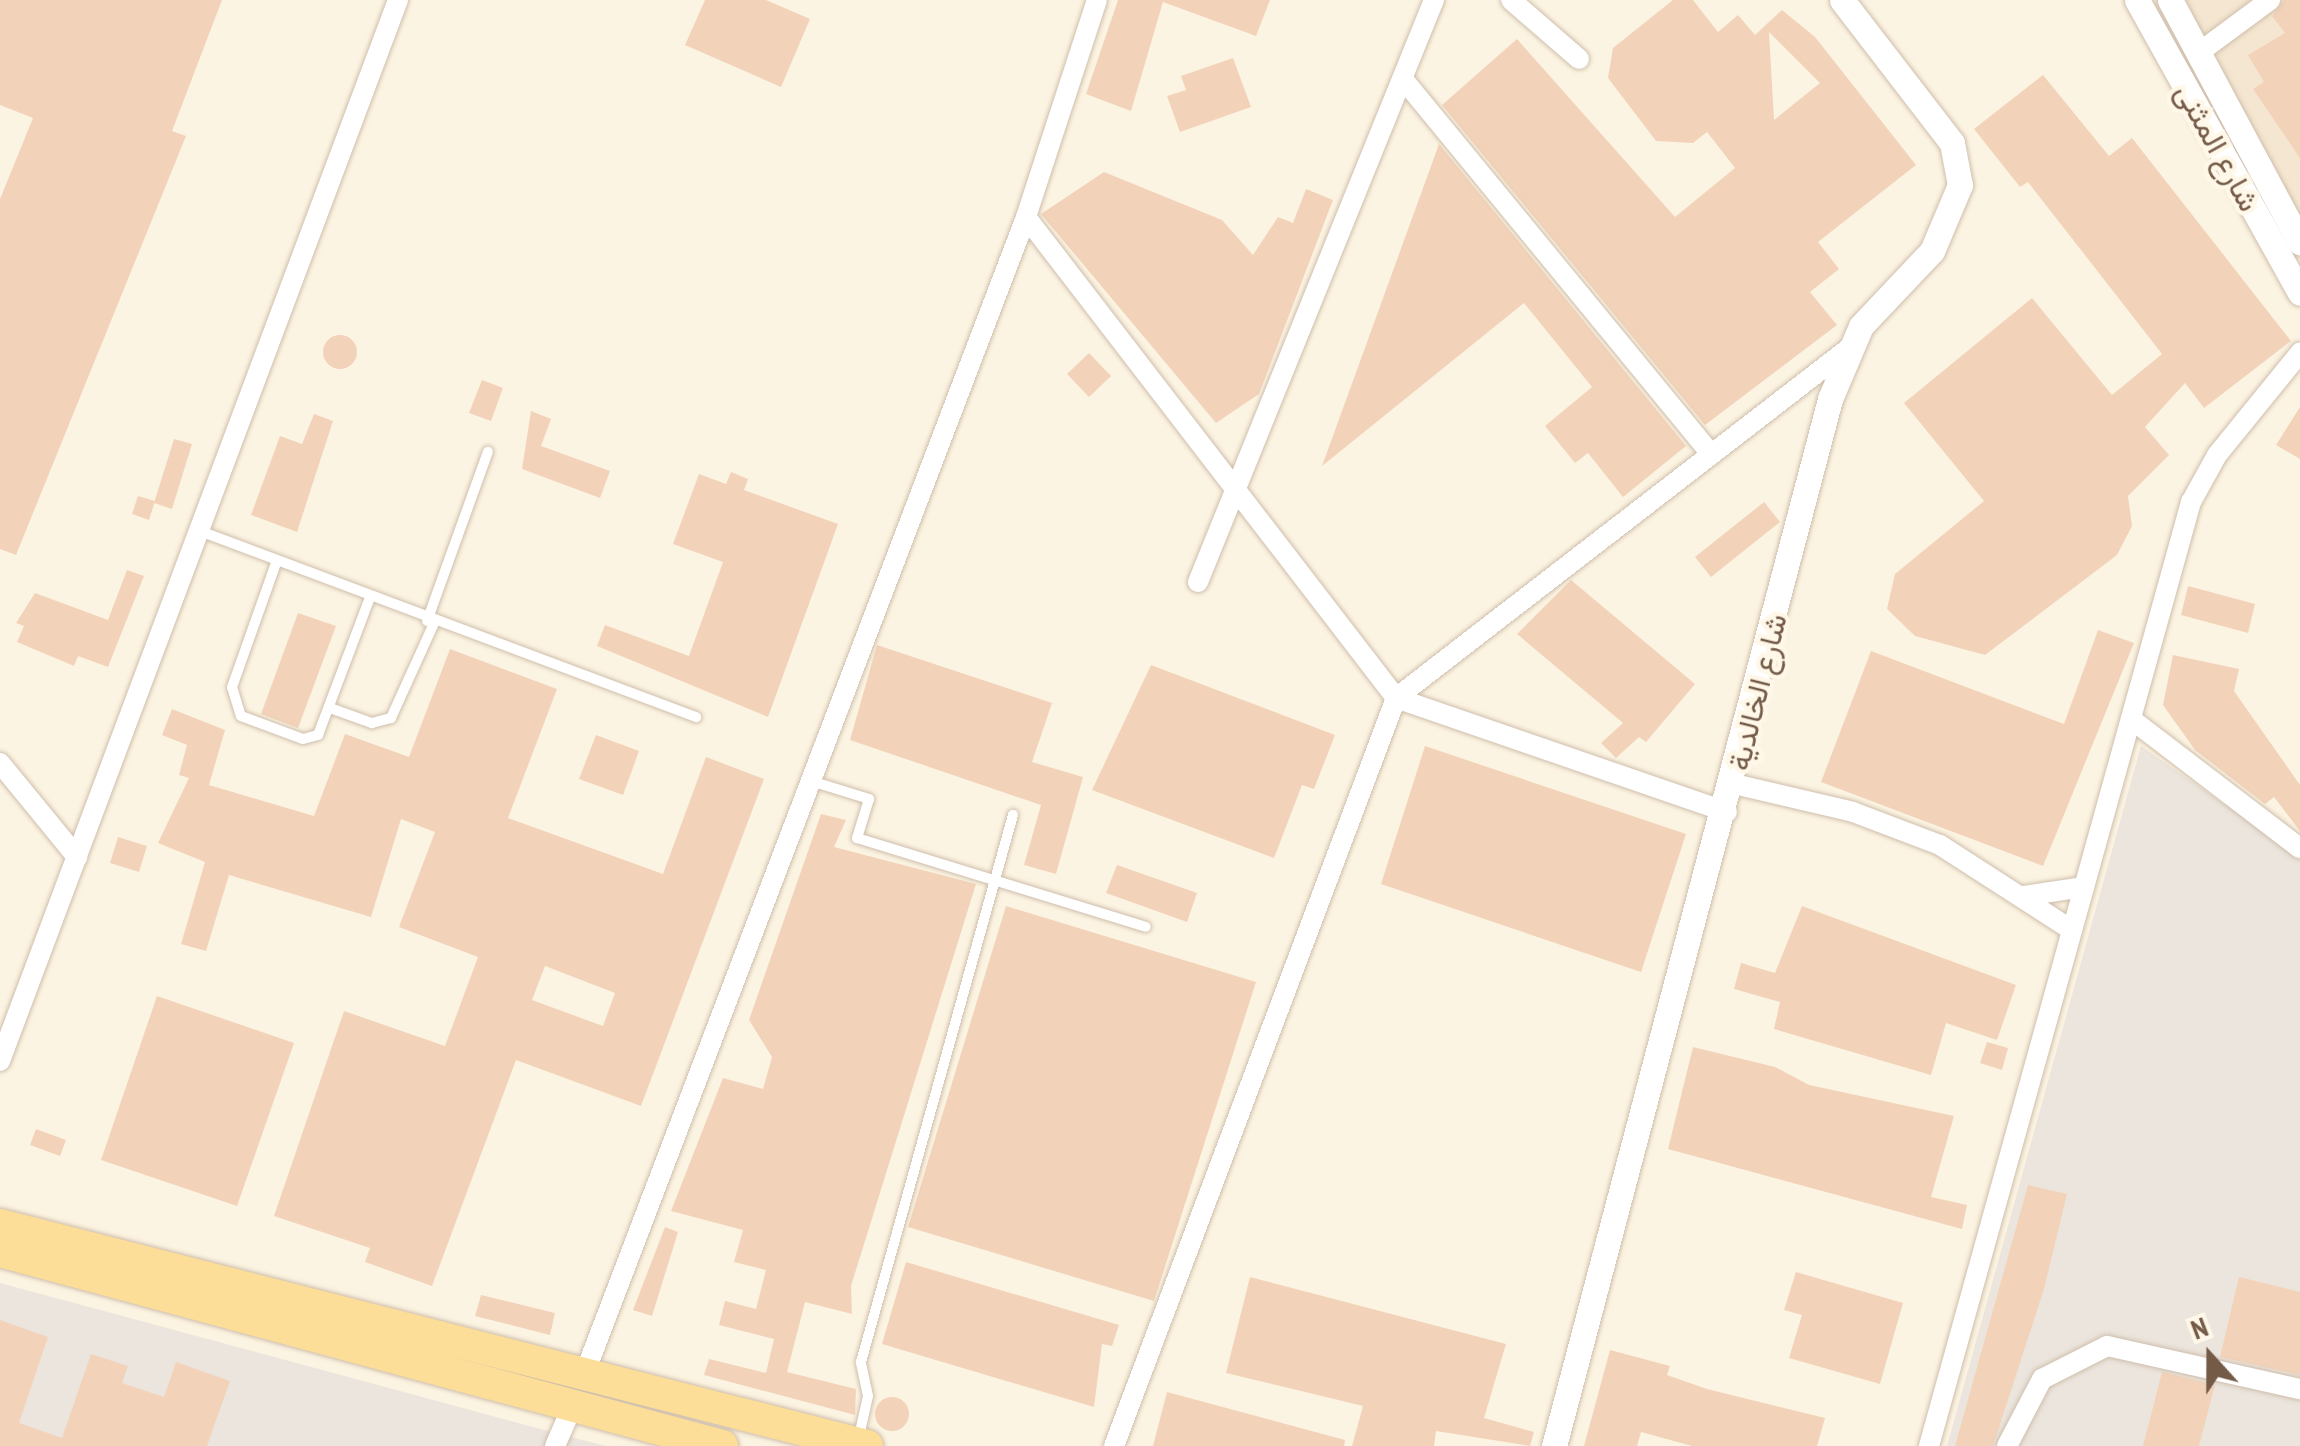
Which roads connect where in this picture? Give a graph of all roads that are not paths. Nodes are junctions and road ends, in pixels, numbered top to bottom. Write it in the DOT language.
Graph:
graph roads {
  1 [pos="398,0"];
  2 [pos="1097,0"];
  3 [pos="1434,0"];
  4 [pos="1511,0"];
  5 [pos="1842,0"];
  6 [pos="2137,0"];
  7 [pos="2170,0"];
  8 [pos="2270,0"];
  9 [pos="2197,54"];
  10 [pos="1579,59"];
  11 [pos="1403,79"];
  12 [pos="1026,217"];
  13 [pos="2300,242"];
  14 [pos="2300,293"];
  15 [pos="1853,345"];
  16 [pos="2300,353"];
  17 [pos="488,452"];
  18 [pos="1711,454"];
  19 [pos="1238,496"];
  20 [pos="200,531"];
  21 [pos="276,563"];
  22 [pos="1198,582"];
  23 [pos="369,600"];
  24 [pos="430,622"];
  25 [pos="1396,698"];
  26 [pos="330,708"];
  27 [pos="696,717"];
  28 [pos="2130,718"];
  29 [pos="0,762"];
  30 [pos="807,780"];
  31 [pos="1734,784"];
  32 [pos="1727,812"];
  33 [pos="1014,815"];
  34 [pos="2300,848"];
  35 [pos="77,857"];
  36 [pos="996,880"];
  37 [pos="2084,887"];
  38 [pos="2024,896"];
  39 [pos="1146,926"];
  40 [pos="2072,930"];
  41 [pos="0,1060"];
  42 [pos="0,1224"];
  43 [pos="0,1250"];
  44 [pos="586,1370"];
  45 [pos="2300,1388"];
  46 [pos="573,1406"];
  47 [pos="862,1445"];
  48 [pos="555,1446"];
  49 [pos="722,1446"];
  50 [pos="1114,1446"];
  51 [pos="1554,1446"];
  52 [pos="1929,1446"];
  53 [pos="2006,1446"];
  1 -- 20 [label="street"];
  2 -- 12 [label="street"];
  3 -- 11 [label="street"];
  4 -- 10 [label="street"];
  5 -- 15 [label="street, شارع الخالدية"];
  6 -- 14 [label="street, شارع المثنى"];
  7 -- 9 [label="street, شارع المثنى"];
  8 -- 9 [label="street"];
  9 -- 13 [label="street, شارع المثنى"];
  11 -- 18 [label="street"];
  11 -- 19 [label="street"];
  12 -- 19 [label="street"];
  12 -- 30 [label="street"];
  15 -- 18 [label="street"];
  15 -- 31 [label="street, شارع الخالدية"];
  16 -- 28 [label="street"];
  17 -- 24 [label="lane"];
  18 -- 25 [label="street"];
  19 -- 22 [label="street"];
  19 -- 25 [label="street"];
  20 -- 21 [label="lane"];
  20 -- 35 [label="street"];
  21 -- 23 [label="lane"];
  21 -- 26 [label="lane"];
  23 -- 24 [label="lane"];
  23 -- 26 [label="lane"];
  24 -- 26 [label="lane"];
  24 -- 27 [label="lane"];
  25 -- 32 [label="street"];
  25 -- 50 [label="street"];
  28 -- 34 [label="street"];
  28 -- 37 [label="street"];
  29 -- 35 [label="street"];
  30 -- 36 [label="lane"];
  30 -- 44 [label="street"];
  31 -- 32 [label="street, شارع الخالدية"];
  31 -- 38 [label="street"];
  32 -- 51 [label="street, شارع الخالدية"];
  33 -- 36 [label="lane"];
  35 -- 41 [label="street"];
  36 -- 39 [label="lane"];
  36 -- 47 [label="lane"];
  37 -- 38 [label="street"];
  37 -- 40 [label="street"];
  38 -- 40 [label="street"];
  40 -- 52 [label="street"];
  42 -- 44 [label="main road"];
  43 -- 46 [label="main road"];
  44 -- 47 [label="main road"];
  45 -- 53 [label="street"];
  46 -- 48 [label="street"];
  46 -- 49 [label="main road"];
}
